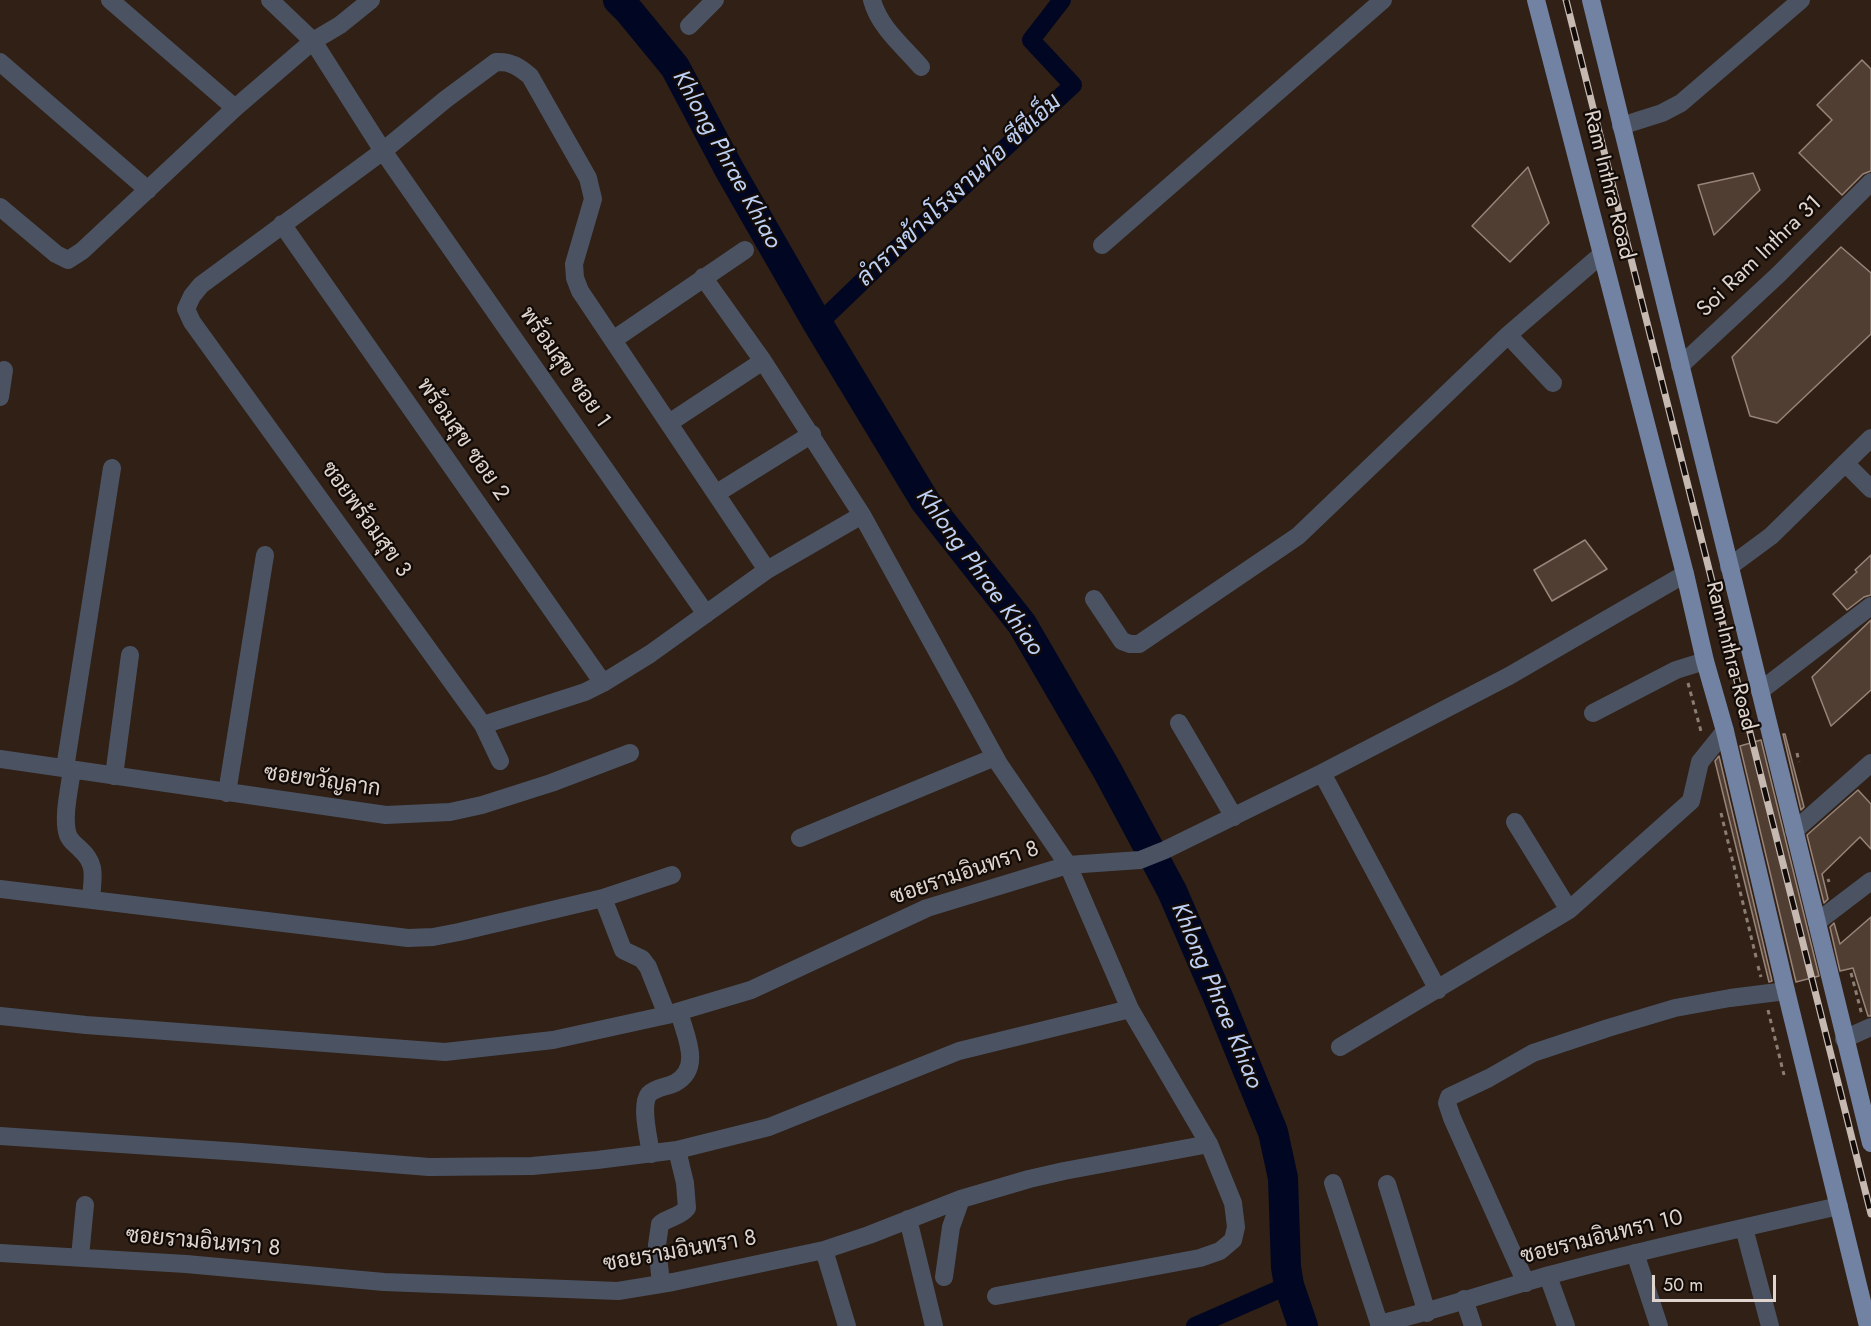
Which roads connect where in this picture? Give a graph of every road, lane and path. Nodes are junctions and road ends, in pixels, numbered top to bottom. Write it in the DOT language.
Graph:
graph roads {
  1 [pos="110,0"];
  2 [pos="270,0"];
  3 [pos="371,0"];
  4 [pos="716,0"];
  5 [pos="872,0"];
  6 [pos="1383,0"];
  7 [pos="1536,0"];
  8 [pos="1591,0"];
  9 [pos="1801,0"];
  10 [pos="689,26"];
  11 [pos="313,41"];
  12 [pos="0,62"];
  13 [pos="921,67"];
  14 [pos="235,108"];
  15 [pos="1621,126"];
  16 [pos="383,151"];
  17 [pos="1871,182"];
  18 [pos="148,190"];
  19 [pos="0,207"];
  20 [pos="282,224"];
  21 [pos="1102,245"];
  22 [pos="745,250"];
  23 [pos="1601,255"];
  24 [pos="703,277"];
  25 [pos="1508,335"];
  26 [pos="614,340"];
  27 [pos="763,362"];
  28 [pos="1680,366"];
  29 [pos="4,370"];
  30 [pos="1553,383"];
  31 [pos="0,398"];
  32 [pos="669,423"];
  33 [pos="812,434"];
  34 [pos="1871,438"];
  35 [pos="1845,463"];
  36 [pos="112,468"];
  37 [pos="1871,489"];
  38 [pos="717,493"];
  39 [pos="862,515"];
  40 [pos="265,555"];
  41 [pos="1729,567"];
  42 [pos="767,570"];
  43 [pos="1685,573"];
  44 [pos="1094,599"];
  45 [pos="1871,606"];
  46 [pos="706,614"];
  47 [pos="130,655"];
  48 [pos="1705,661"];
  49 [pos="1684,667"];
  50 [pos="603,683"];
  51 [pos="1760,691"];
  52 [pos="1593,713"];
  53 [pos="1179,723"];
  54 [pos="483,725"];
  55 [pos="1725,731"];
  56 [pos="1702,738"];
  57 [pos="630,753"];
  58 [pos="1797,753"];
  59 [pos="995,757"];
  60 [pos="0,759"];
  61 [pos="500,761"];
  62 [pos="1799,762"];
  63 [pos="1871,763"];
  64 [pos="69,769"];
  65 [pos="1322,773"];
  66 [pos="114,776"];
  67 [pos="226,793"];
  68 [pos="1721,813"];
  69 [pos="1234,817"];
  70 [pos="1515,822"];
  71 [pos="1794,831"];
  72 [pos="800,838"];
  73 [pos="1068,865"];
  74 [pos="672,875"];
  75 [pos="1871,881"];
  76 [pos="0,889"];
  77 [pos="603,898"];
  78 [pos="91,900"];
  79 [pos="1569,910"];
  80 [pos="1817,922"];
  81 [pos="1757,961"];
  82 [pos="1851,973"];
  83 [pos="1438,990"];
  84 [pos="1786,991"];
  85 [pos="1768,1008"];
  86 [pos="1130,1009"];
  87 [pos="673,1013"];
  88 [pos="0,1016"];
  89 [pos="1868,1028"];
  90 [pos="1844,1039"];
  91 [pos="1340,1047"];
  92 [pos="1784,1075"];
  93 [pos="0,1136"];
  94 [pos="1871,1143"];
  95 [pos="1209,1144"];
  96 [pos="677,1150"];
  97 [pos="651,1154"];
  98 [pos="1333,1183"];
  99 [pos="1386,1184"];
  100 [pos="961,1199"];
  101 [pos="85,1205"];
  102 [pos="1839,1206"];
  103 [pos="908,1219"];
  104 [pos="1744,1228"];
  105 [pos="824,1250"];
  106 [pos="1635,1252"];
  107 [pos="0,1253"];
  108 [pos="80,1257"];
  109 [pos="1548,1276"];
  110 [pos="944,1277"];
  111 [pos="1526,1283"];
  112 [pos="662,1284"];
  113 [pos="996,1296"];
  114 [pos="1464,1299"];
  115 [pos="1428,1313"];
  116 [pos="1380,1325"];
  117 [pos="847,1326"];
  118 [pos="934,1326"];
  119 [pos="1473,1326"];
  120 [pos="1566,1326"];
  121 [pos="1659,1326"];
  122 [pos="1770,1326"];
  123 [pos="1868,1326"];
  1 -- 14 [label="street"];
  2 -- 11 [label="street, พร้อมสุข ซอย 1"];
  3 -- 11 [label="street"];
  4 -- 10 [label="street"];
  5 -- 13 [label="street"];
  6 -- 21 [label="street"];
  7 -- 23 [label="main road, Ram Inthra Road"];
  8 -- 15 [label="main road, Ram Inthra Road"];
  9 -- 15 [label="street"];
  11 -- 14 [label="street"];
  11 -- 16 [label="street, พร้อมสุข ซอย 1"];
  12 -- 18 [label="street"];
  14 -- 18 [label="street"];
  15 -- 28 [label="main road, Ram Inthra Road"];
  16 -- 20 [label="street"];
  16 -- 26 [label="street"];
  16 -- 46 [label="street, พร้อมสุข ซอย 1"];
  17 -- 28 [label="street, Soi Ram Inthra 31"];
  18 -- 19 [label="street"];
  20 -- 50 [label="street, พร้อมสุข ซอย 2"];
  20 -- 54 [label="street, ซอยพร้อมสุข 3"];
  22 -- 24 [label="street"];
  23 -- 25 [label="street"];
  23 -- 43 [label="main road, Ram Inthra Road"];
  24 -- 26 [label="street"];
  24 -- 27 [label="street"];
  25 -- 30 [label="street"];
  25 -- 44 [label="street"];
  26 -- 32 [label="street"];
  27 -- 32 [label="street"];
  27 -- 33 [label="street"];
  28 -- 41 [label="main road, Ram Inthra Road"];
  29 -- 31 [label="street"];
  32 -- 38 [label="street"];
  33 -- 38 [label="street"];
  33 -- 39 [label="street"];
  34 -- 35 [label="street"];
  35 -- 37 [label="street"];
  35 -- 41 [label="street"];
  36 -- 64 [label="street"];
  38 -- 42 [label="street"];
  39 -- 42 [label="street"];
  39 -- 59 [label="street"];
  40 -- 67 [label="street"];
  41 -- 51 [label="main road, Ram Inthra Road"];
  42 -- 46 [label="street"];
  43 -- 48 [label="main road, Ram Inthra Road"];
  43 -- 65 [label="street"];
  45 -- 51 [label="street"];
  46 -- 50 [label="street"];
  47 -- 66 [label="street"];
  48 -- 49 [label="street"];
  48 -- 55 [label="main road, Ram Inthra Road"];
  49 -- 52 [label="street"];
  49 -- 56 [label="path"];
  50 -- 54 [label="street"];
  51 -- 71 [label="main road, Ram Inthra Road"];
  53 -- 69 [label="street"];
  54 -- 61 [label="street, ซอยพร้อมสุข 3"];
  55 -- 79 [label="street"];
  55 -- 84 [label="main road, Ram Inthra Road"];
  57 -- 67 [label="street, ซอยขวัญลาก"];
  58 -- 62 [label="path"];
  59 -- 72 [label="street"];
  59 -- 73 [label="street"];
  60 -- 64 [label="street, ซอยขวัญลาก"];
  63 -- 71 [label="street"];
  64 -- 66 [label="street, ซอยขวัญลาก"];
  64 -- 78 [label="street"];
  65 -- 69 [label="street"];
  65 -- 83 [label="street"];
  66 -- 67 [label="street, ซอยขวัญลาก"];
  68 -- 81 [label="path"];
  69 -- 73 [label="street, ซอยรามอินทรา 8"];
  70 -- 79 [label="street"];
  71 -- 80 [label="main road, Ram Inthra Road"];
  73 -- 86 [label="street"];
  73 -- 87 [label="street, ซอยรามอินทรา 8"];
  74 -- 77 [label="street"];
  75 -- 80 [label="street"];
  76 -- 78 [label="street"];
  77 -- 78 [label="street"];
  77 -- 87 [label="street"];
  79 -- 83 [label="street"];
  80 -- 90 [label="main road, Ram Inthra Road"];
  82 -- 89 [label="path"];
  83 -- 91 [label="street"];
  84 -- 102 [label="main road, Ram Inthra Road"];
  84 -- 111 [label="street"];
  85 -- 92 [label="path"];
  86 -- 95 [label="street"];
  86 -- 96 [label="street"];
  87 -- 88 [label="street, ซอยรามอินทรา 8"];
  87 -- 97 [label="street"];
  89 -- 90 [label="street"];
  90 -- 94 [label="main road, Ram Inthra Road"];
  93 -- 97 [label="street"];
  95 -- 100 [label="street, ซอยรามอินทรา 8"];
  95 -- 113 [label="street"];
  96 -- 97 [label="street"];
  96 -- 112 [label="street"];
  98 -- 116 [label="street, ซอยรามอินทรา 10"];
  99 -- 115 [label="street"];
  100 -- 103 [label="street, ซอยรามอินทรา 8"];
  100 -- 110 [label="street"];
  101 -- 108 [label="street"];
  102 -- 104 [label="street, ซอยรามอินทรา 10"];
  102 -- 123 [label="main road, Ram Inthra Road"];
  103 -- 105 [label="street, ซอยรามอินทรา 8"];
  103 -- 118 [label="street"];
  104 -- 106 [label="street, ซอยรามอินทรา 10"];
  104 -- 122 [label="street"];
  105 -- 112 [label="street, ซอยรามอินทรา 8"];
  105 -- 117 [label="street"];
  106 -- 109 [label="street, ซอยรามอินทรา 10"];
  106 -- 121 [label="street"];
  107 -- 108 [label="street, ซอยรามอินทรา 8"];
  108 -- 112 [label="street, ซอยรามอินทรา 8"];
  109 -- 111 [label="street, ซอยรามอินทรา 10"];
  109 -- 120 [label="street"];
  111 -- 114 [label="street, ซอยรามอินทรา 10"];
  114 -- 115 [label="street, ซอยรามอินทรา 10"];
  114 -- 119 [label="street"];
  115 -- 116 [label="street, ซอยรามอินทรา 10"];
}
